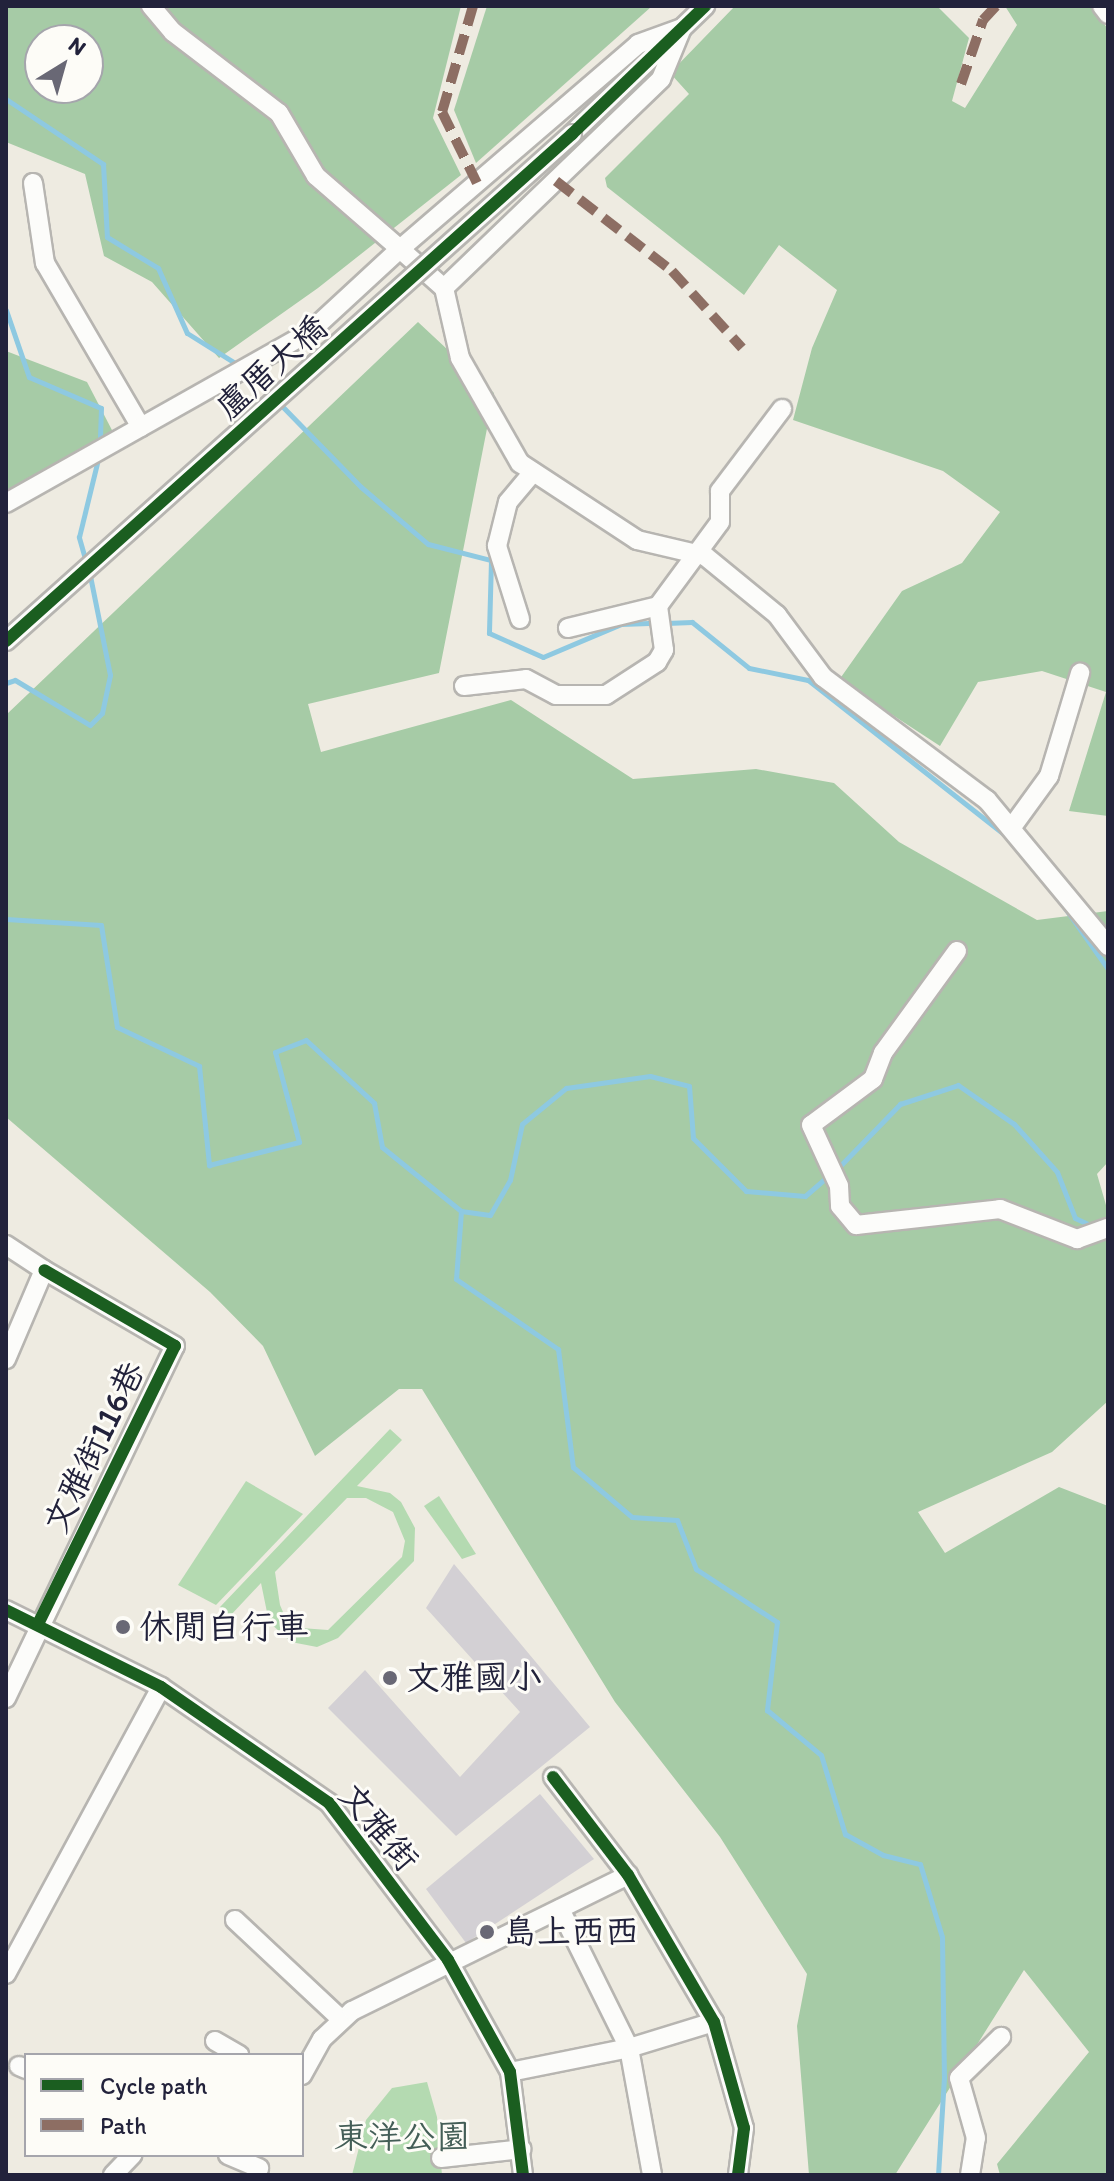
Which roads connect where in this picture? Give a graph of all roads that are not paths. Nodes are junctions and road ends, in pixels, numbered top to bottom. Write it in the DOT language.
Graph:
graph roads {
  1 [pos="151,6"];
  2 [pos="705,6"];
  3 [pos="1102,6"];
  4 [pos="1108,14"];
  5 [pos="682,28"];
  6 [pos="33,183"];
  7 [pos="400,249"];
  8 [pos="444,288"];
  9 [pos="782,409"];
  10 [pos="141,427"];
  11 [pos="533,472"];
  12 [pos="6,503"];
  13 [pos="693,554"];
  14 [pos="659,617"];
  15 [pos="520,619"];
  16 [pos="568,628"];
  17 [pos="6,641"];
  18 [pos="1080,673"];
  19 [pos="464,686"];
  20 [pos="1012,827"];
  21 [pos="1108,946"];
  22 [pos="957,951"];
  23 [pos="1100,1231"];
  24 [pos="6,1245"];
  25 [pos="44,1270"];
  26 [pos="6,1359"];
  27 [pos="6,1610"];
  28 [pos="38,1624"];
  29 [pos="161,1687"];
  30 [pos="6,1698"];
  31 [pos="553,1777"];
  32 [pos="628,1875"];
  33 [pos="560,1909"];
  34 [pos="235,1920"];
  35 [pos="448,1960"];
  36 [pos="6,1974"];
  37 [pos="342,2020"];
  38 [pos="714,2022"];
  39 [pos="1001,2037"];
  40 [pos="215,2041"];
  41 [pos="629,2048"];
  42 [pos="236,2053"];
  43 [pos="304,2071"];
  44 [pos="510,2072"];
  45 [pos="522,2149"];
  46 [pos="130,2157"];
  47 [pos="234,2157"];
  48 [pos="441,2158"];
  49 [pos="261,2166"];
  50 [pos="113,2175"];
  51 [pos="523,2175"];
  52 [pos="652,2175"];
  53 [pos="738,2175"];
  54 [pos="970,2175"];
  1 -- 7 [label="street"];
  2 -- 5 [label="street, 盧厝大橋"];
  3 -- 4 [label="street"];
  5 -- 7 [label="street"];
  5 -- 8 [label="street"];
  5 -- 17 [label="street, 盧厝大橋, bridge"];
  6 -- 10 [label="street"];
  7 -- 8 [label="street"];
  7 -- 10 [label="street"];
  8 -- 11 [label="street"];
  9 -- 13 [label="street"];
  10 -- 12 [label="street"];
  11 -- 13 [label="street"];
  11 -- 15 [label="street"];
  13 -- 14 [label="street"];
  13 -- 20 [label="street"];
  14 -- 16 [label="street"];
  14 -- 19 [label="street"];
  18 -- 20 [label="street"];
  20 -- 21 [label="street"];
  22 -- 23 [label="street"];
  24 -- 25 [label="street"];
  25 -- 26 [label="street"];
  25 -- 28 [label="street, 文雅街116巷"];
  27 -- 28 [label="street, 文雅街"];
  28 -- 29 [label="street, 文雅街"];
  28 -- 30 [label="street"];
  29 -- 35 [label="street, 文雅街"];
  29 -- 36 [label="street"];
  31 -- 32 [label="street"];
  32 -- 33 [label="street"];
  32 -- 38 [label="street"];
  33 -- 35 [label="street"];
  33 -- 41 [label="street"];
  34 -- 37 [label="street"];
  35 -- 37 [label="street"];
  35 -- 44 [label="street, 文雅街"];
  37 -- 43 [label="street"];
  38 -- 41 [label="street"];
  38 -- 53 [label="street"];
  39 -- 54 [label="street"];
  40 -- 42 [label="street"];
  41 -- 44 [label="street"];
  41 -- 52 [label="street"];
  44 -- 45 [label="street, 文雅街"];
  45 -- 48 [label="street"];
  45 -- 51 [label="street, 文雅街"];
  46 -- 50 [label="street"];
  47 -- 49 [label="street"];
}
